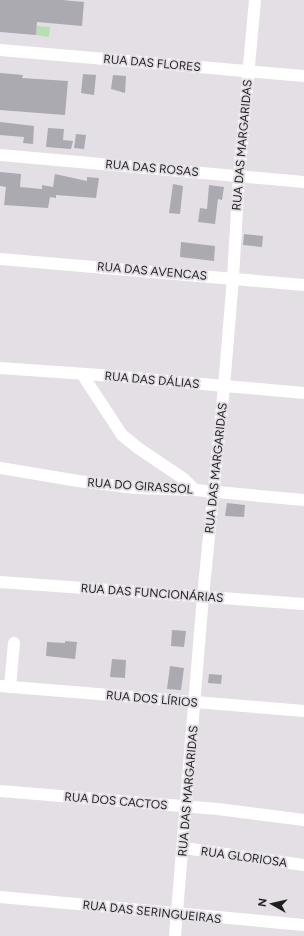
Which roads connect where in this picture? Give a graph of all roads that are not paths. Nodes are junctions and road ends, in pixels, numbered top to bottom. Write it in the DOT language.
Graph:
graph roads {
  1 [pos="255,0"];
  2 [pos="0,50"];
  3 [pos="248,71"];
  4 [pos="304,76"];
  5 [pos="0,155"];
  6 [pos="239,176"];
  7 [pos="304,182"];
  8 [pos="0,259"];
  9 [pos="233,278"];
  10 [pos="304,285"];
  11 [pos="0,368"];
  12 [pos="82,374"];
  13 [pos="224,387"];
  14 [pos="304,393"];
  15 [pos="0,468"];
  16 [pos="195,490"];
  17 [pos="213,492"];
  18 [pos="304,500"];
  19 [pos="0,582"];
  20 [pos="203,596"];
  21 [pos="304,604"];
  22 [pos="14,642"];
  23 [pos="5,687"];
  24 [pos="195,702"];
  25 [pos="304,711"];
  26 [pos="0,791"];
  27 [pos="187,807"];
  28 [pos="304,820"];
  29 [pos="184,848"];
  30 [pos="304,865"];
  31 [pos="0,897"];
  32 [pos="177,913"];
  33 [pos="304,926"];
  34 [pos="175,936"];
  1 -- 3 [label="street, RUA DAS MARGARIDAS"];
  2 -- 3 [label="street, RUA DAS FLORES"];
  3 -- 4 [label="street, RUA DAS FLORES"];
  3 -- 6 [label="street, RUA DAS MARGARIDAS"];
  5 -- 6 [label="street, RUA DAS ROSAS"];
  6 -- 7 [label="street, RUA DAS ROSAS"];
  6 -- 9 [label="street, RUA DAS MARGARIDAS"];
  8 -- 9 [label="street, RUA DAS AVENCAS"];
  9 -- 10 [label="street, RUA DAS AVENCAS"];
  9 -- 13 [label="street, RUA DAS MARGARIDAS"];
  11 -- 12 [label="street, RUA DAS DÁLIAS"];
  12 -- 13 [label="street, RUA DAS DÁLIAS"];
  12 -- 16 [label="street"];
  13 -- 14 [label="street, RUA DAS DÁLIAS"];
  13 -- 17 [label="street, RUA DAS MARGARIDAS"];
  15 -- 16 [label="street, RUA DO GIRASSOL"];
  16 -- 17 [label="street, RUA DO GIRASSOL"];
  17 -- 18 [label="street, RUA DO GIRASSOL"];
  17 -- 20 [label="street, RUA DAS MARGARIDAS"];
  19 -- 20 [label="street, RUA DAS FUNCIONÁRIAS"];
  20 -- 21 [label="street, RUA DAS FUNCIONÁRIAS"];
  20 -- 24 [label="street, RUA DAS MARGARIDAS"];
  22 -- 23 [label="street"];
  23 -- 24 [label="street, RUA DOS LÍRIOS"];
  24 -- 25 [label="street, RUA DOS LÍRIOS"];
  24 -- 27 [label="street, RUA DAS MARGARIDAS"];
  26 -- 27 [label="street, RUA DOS CACTOS"];
  27 -- 28 [label="street, RUA DOS CACTOS"];
  27 -- 29 [label="street, RUA DAS MARGARIDAS"];
  29 -- 30 [label="street, RUA GLORIOSA"];
  29 -- 32 [label="street, RUA DAS MARGARIDAS"];
  31 -- 32 [label="street, RUA DAS SERINGUEIRAS"];
  32 -- 33 [label="street, RUA DAS SERINGUEIRAS"];
  32 -- 34 [label="street, RUA DAS MARGARIDAS"];
}
